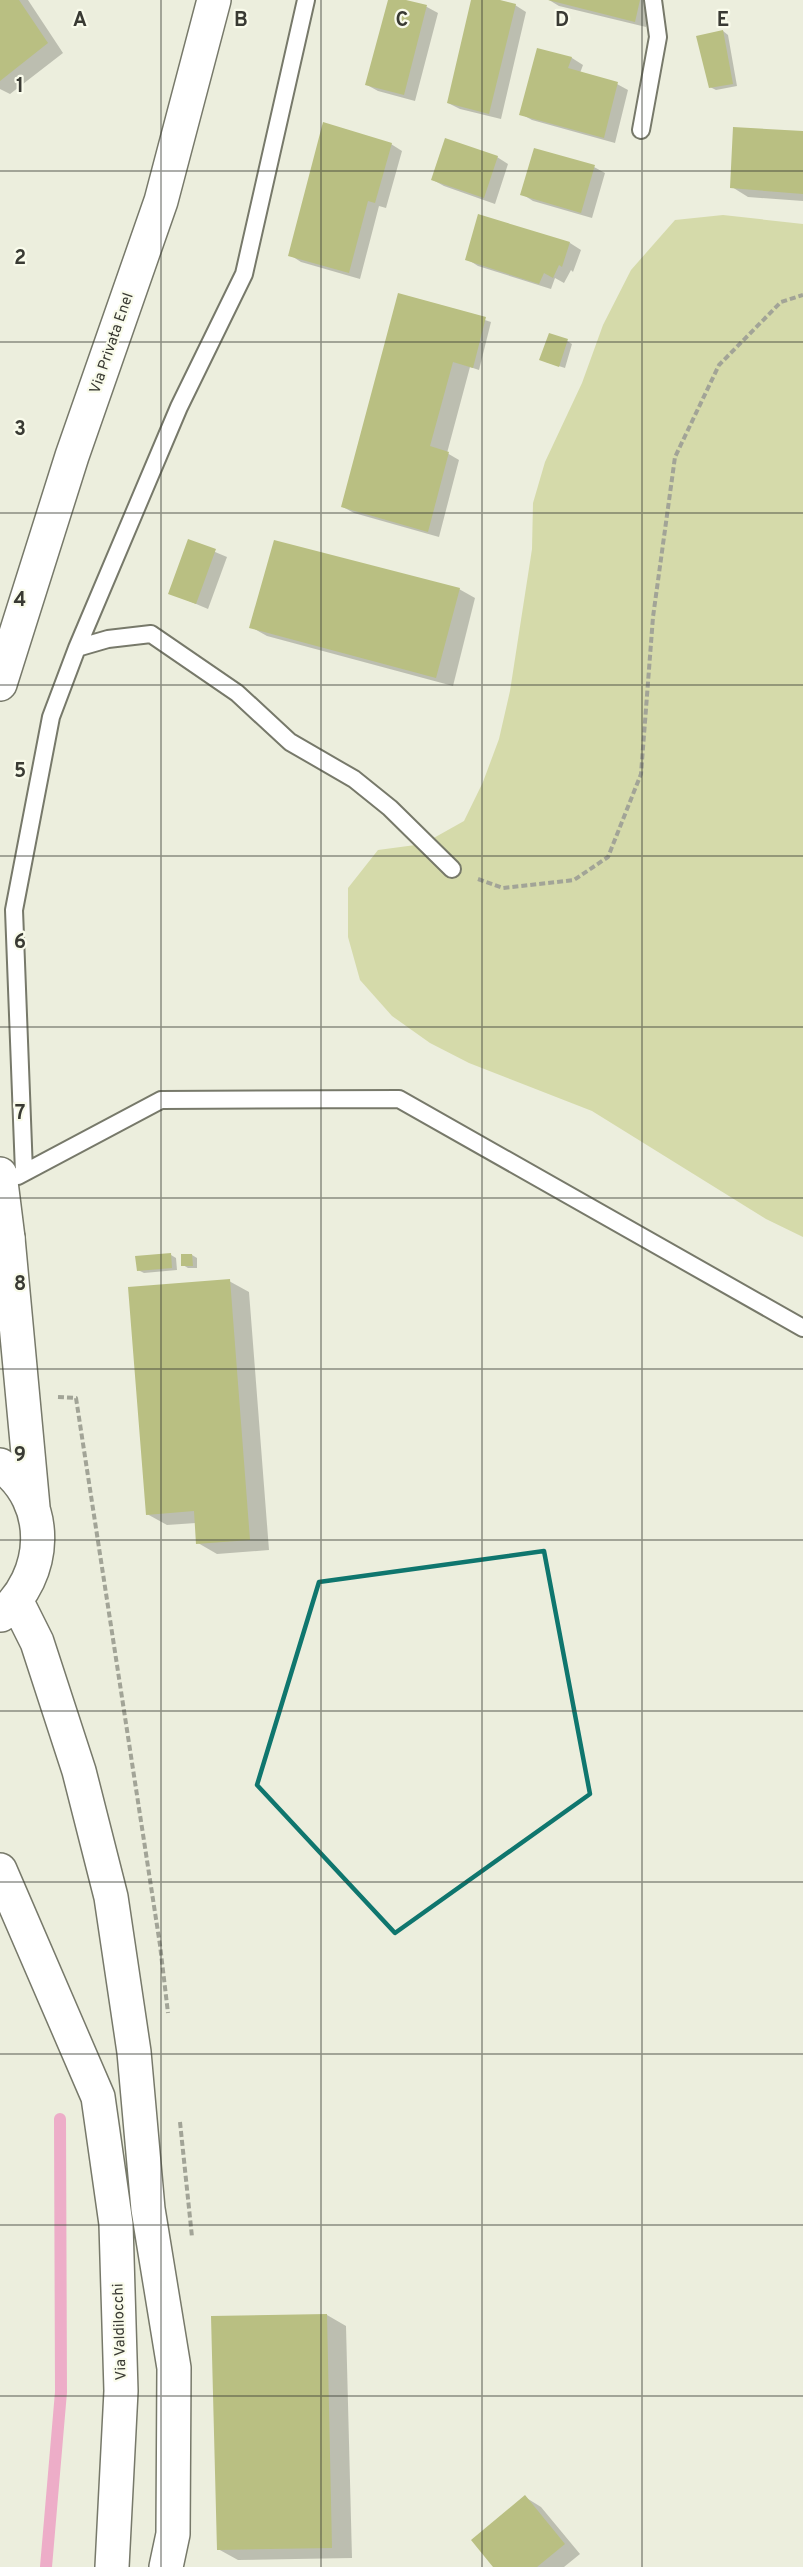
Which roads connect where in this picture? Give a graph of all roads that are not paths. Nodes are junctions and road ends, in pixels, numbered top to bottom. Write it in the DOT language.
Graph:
graph roads {
  1 [pos="214,0"];
  2 [pos="306,0"];
  3 [pos="653,0"];
  4 [pos="641,130"];
  5 [pos="77,648"];
  6 [pos="0,684"];
  7 [pos="452,869"];
  8 [pos="9,1177"];
  9 [pos="8,1238"];
  10 [pos="0,1272"];
  11 [pos="803,1328"];
  12 [pos="0,1465"];
  13 [pos="33,1507"];
  14 [pos="9,1609"];
  15 [pos="0,1870"];
  16 [pos="112,2567"];
  17 [pos="166,2567"];
  1 -- 6 [label="street, Via Privata Enel"];
  2 -- 5 [label="lane"];
  3 -- 4 [label="lane"];
  5 -- 7 [label="lane"];
  5 -- 8 [label="lane"];
  8 -- 9 [label="street"];
  8 -- 11 [label="lane"];
  9 -- 10 [label="street"];
  9 -- 13 [label="street"];
  12 -- 13 [label="street"];
  13 -- 14 [label="street"];
  14 -- 17 [label="street"];
  15 -- 16 [label="street, Via Valdilocchi"];
}
